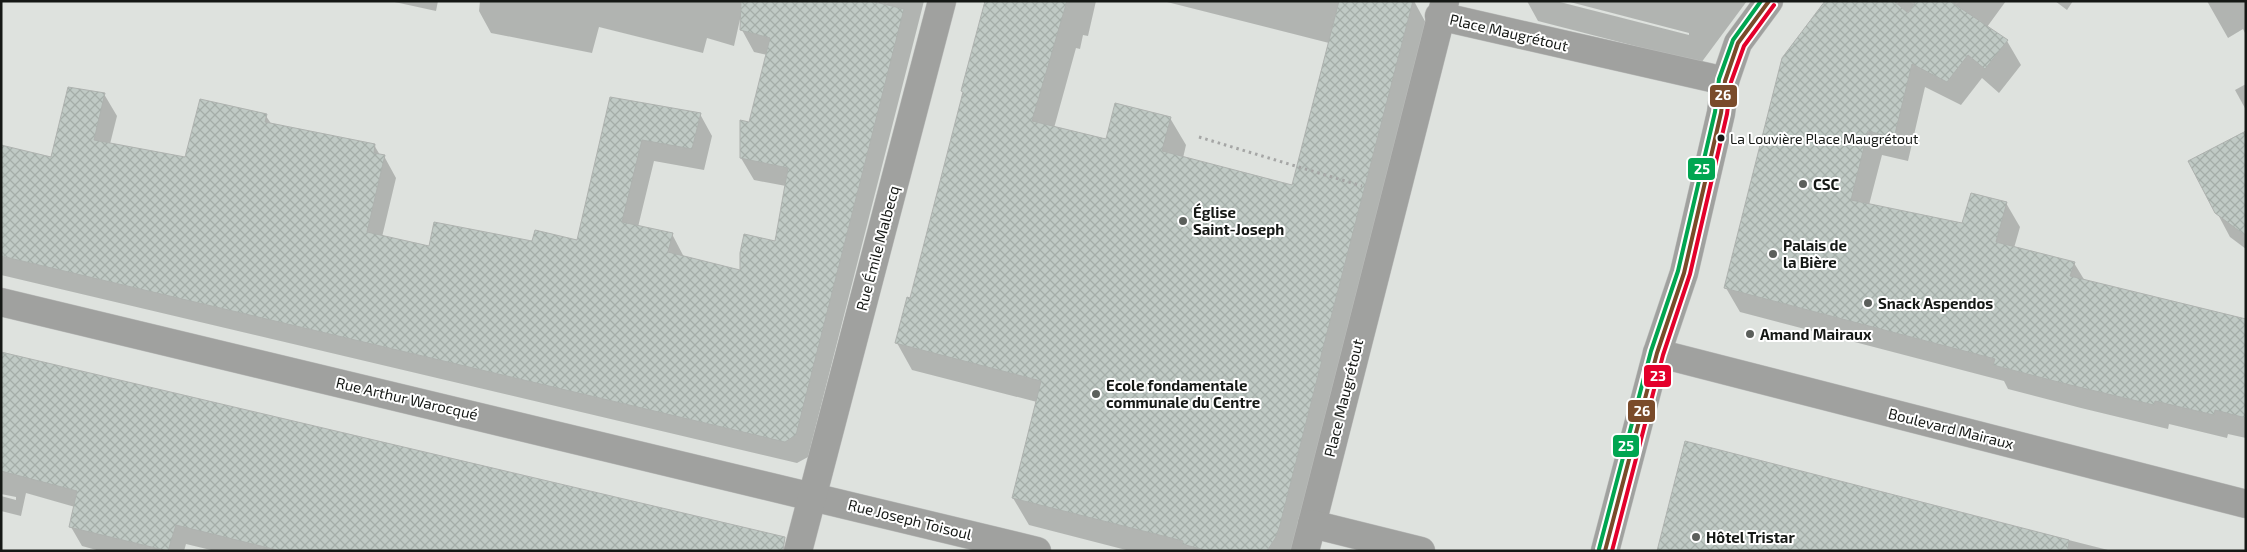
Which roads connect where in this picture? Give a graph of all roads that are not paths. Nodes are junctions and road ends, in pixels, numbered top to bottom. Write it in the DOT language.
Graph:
graph roads {
  1 [pos="942,1"];
  2 [pos="1769,1"];
  3 [pos="1442,9"];
  4 [pos="1725,81"];
  5 [pos="1,302"];
  6 [pos="1657,352"];
  7 [pos="812,495"];
  8 [pos="2246,504"];
  9 [pos="1312,524"];
  10 [pos="798,551"];
  11 [pos="1037,551"];
  12 [pos="1305,551"];
  13 [pos="1421,551"];
  14 [pos="1605,551"];
  1 -- 7 [label="street, Rue Émile Malbecq"];
  2 -- 4 [label="street"];
  3 -- 4 [label="street, Place Maugrétout"];
  3 -- 9 [label="street, Place Maugrétout"];
  4 -- 6 [label="street"];
  5 -- 7 [label="street, Rue Arthur Warocqué"];
  6 -- 8 [label="street, Boulevard Mairaux"];
  6 -- 14 [label="street"];
  7 -- 10 [label="street, Rue Émile Malbecq"];
  7 -- 11 [label="street, Rue Joseph Toisoul"];
  9 -- 12 [label="street, Place Maugrétout"];
  9 -- 13 [label="street"];
}
